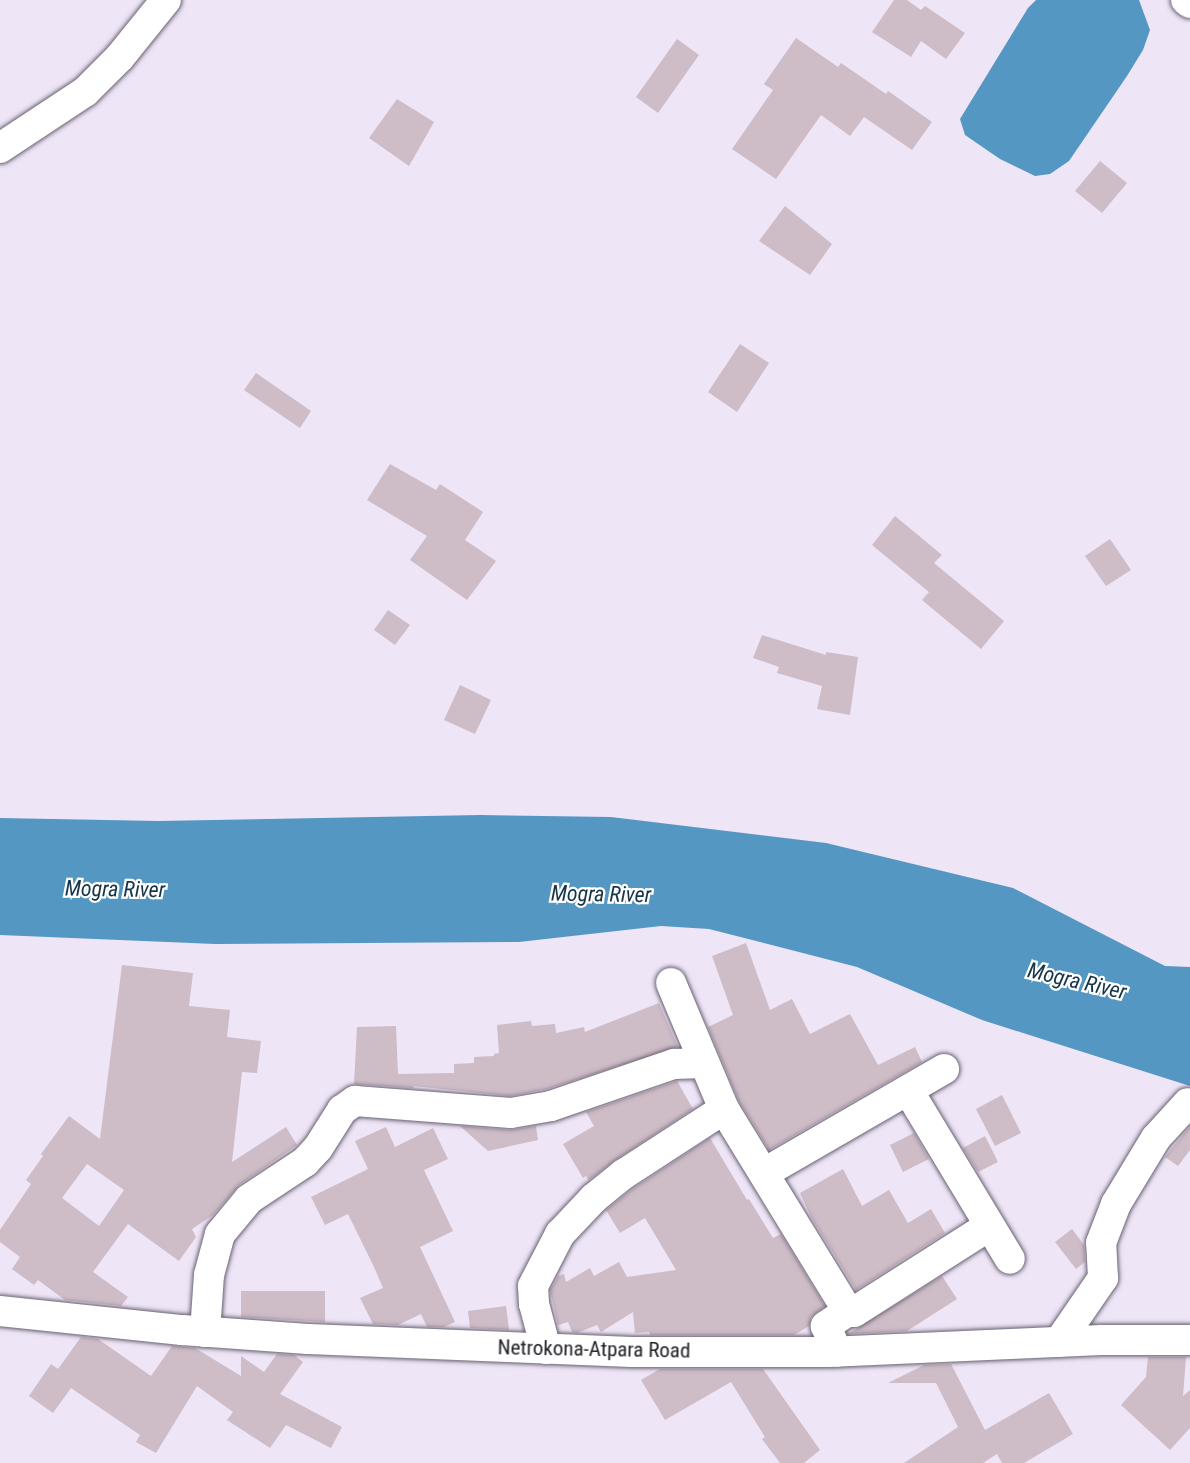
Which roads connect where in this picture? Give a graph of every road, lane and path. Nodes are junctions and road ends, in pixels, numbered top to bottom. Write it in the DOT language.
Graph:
graph roads {
  1 [pos="166,0"];
  2 [pos="1186,0"];
  3 [pos="1190,3"];
  4 [pos="0,148"];
  5 [pos="671,983"];
  6 [pos="704,1063"];
  7 [pos="944,1069"];
  8 [pos="908,1090"];
  9 [pos="1188,1103"];
  10 [pos="724,1109"];
  11 [pos="764,1173"];
  12 [pos="989,1226"];
  13 [pos="1010,1259"];
  14 [pos="0,1311"];
  15 [pos="848,1311"];
  16 [pos="205,1332"];
  17 [pos="1190,1340"];
  18 [pos="1059,1342"];
  19 [pos="546,1349"];
  20 [pos="837,1352"];
  1 -- 4 [label="street"];
  2 -- 3 [label="street"];
  5 -- 6 [label="street"];
  6 -- 10 [label="street"];
  6 -- 16 [label="street"];
  7 -- 8 [label="street"];
  8 -- 11 [label="street"];
  8 -- 12 [label="street"];
  9 -- 18 [label="street"];
  10 -- 11 [label="street"];
  10 -- 19 [label="street"];
  11 -- 15 [label="street"];
  12 -- 13 [label="street"];
  12 -- 15 [label="street"];
  14 -- 16 [label="street, Netrokona-Atpara Road"];
  15 -- 20 [label="street"];
  16 -- 19 [label="street, Netrokona-Atpara Road"];
  17 -- 18 [label="street, Netrokona-Atpara Road"];
  18 -- 20 [label="street, Netrokona-Atpara Road"];
  19 -- 20 [label="street, Netrokona-Atpara Road"];
}
